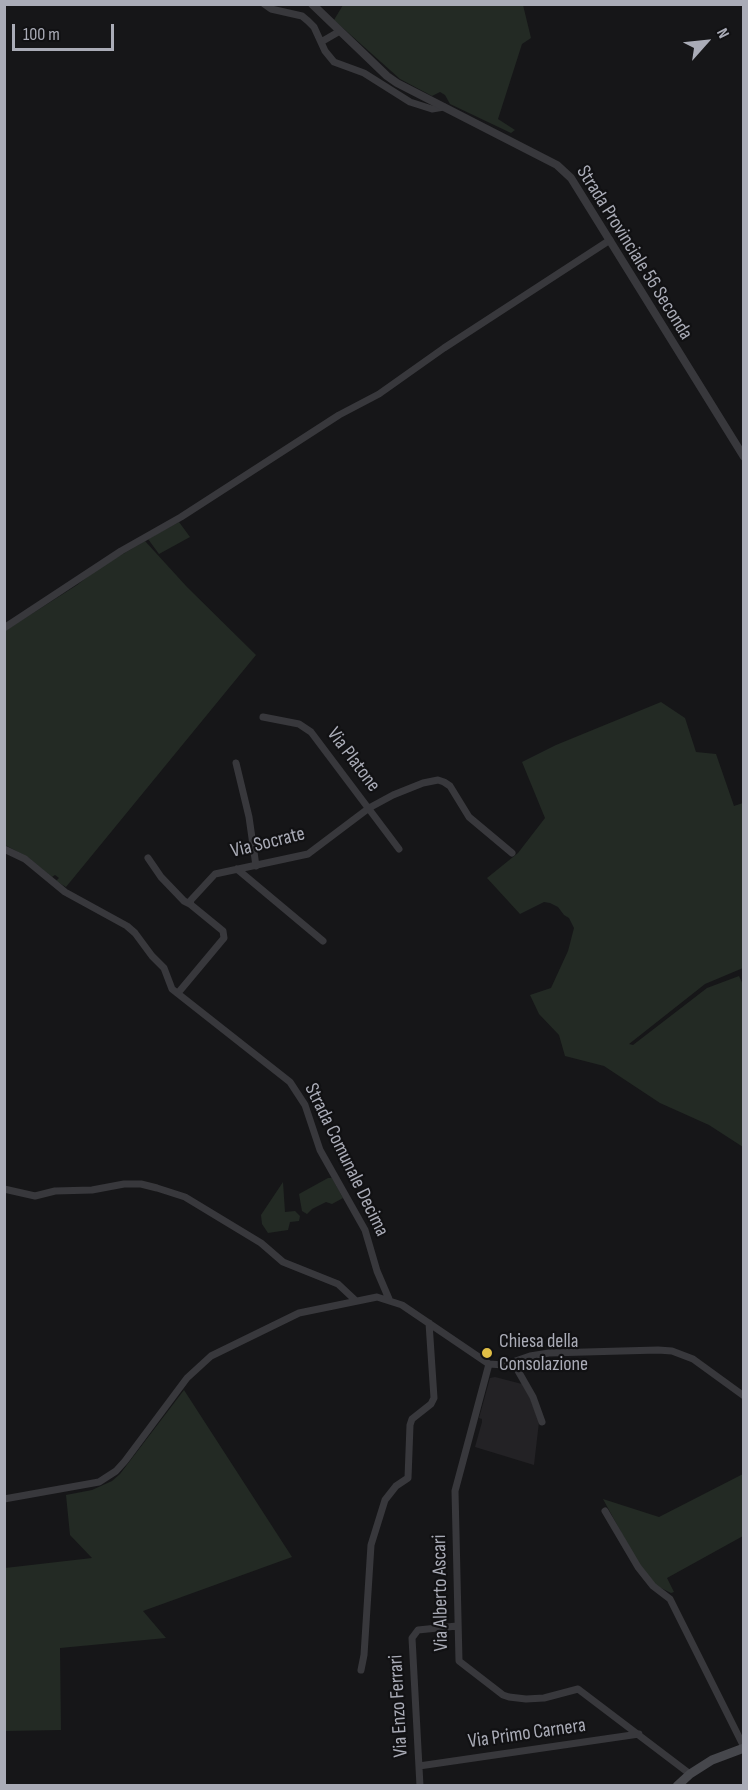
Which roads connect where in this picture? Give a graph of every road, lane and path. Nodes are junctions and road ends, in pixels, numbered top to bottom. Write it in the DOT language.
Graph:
graph roads {
  1 [pos="264,4"];
  2 [pos="312,4"];
  3 [pos="340,31"];
  4 [pos="321,42"];
  5 [pos="370,60"];
  6 [pos="364,73"];
  7 [pos="444,107"];
  8 [pos="610,240"];
  9 [pos="744,457"];
  10 [pos="4,628"];
  11 [pos="263,717"];
  12 [pos="236,763"];
  13 [pos="369,808"];
  14 [pos="4,849"];
  15 [pos="399,849"];
  16 [pos="512,853"];
  17 [pos="148,858"];
  18 [pos="256,866"];
  19 [pos="237,869"];
  20 [pos="190,904"];
  21 [pos="323,941"];
  22 [pos="178,993"];
  23 [pos="4,1189"];
  24 [pos="389,1299"];
  25 [pos="355,1300"];
  26 [pos="429,1323"];
  27 [pos="513,1362"];
  28 [pos="489,1364"];
  29 [pos="744,1396"];
  30 [pos="542,1422"];
  31 [pos="4,1499"];
  32 [pos="605,1511"];
  33 [pos="457,1626"];
  34 [pos="361,1670"];
  35 [pos="639,1734"];
  36 [pos="744,1747"];
  37 [pos="419,1766"];
  38 [pos="690,1774"];
  39 [pos="420,1785"];
  40 [pos="677,1785"];
  1 -- 4 [label="street"];
  2 -- 3 [label="street, Strada Provinciale 56 Seconda"];
  3 -- 4 [label="street"];
  3 -- 5 [label="street, Strada Provinciale 56 Seconda"];
  4 -- 6 [label="street"];
  5 -- 6 [label="street"];
  5 -- 7 [label="street, Strada Provinciale 56 Seconda"];
  6 -- 7 [label="street"];
  7 -- 8 [label="street, Strada Provinciale 56 Seconda"];
  8 -- 9 [label="street, Strada Provinciale 56 Seconda"];
  8 -- 10 [label="street"];
  11 -- 13 [label="street, Via Platone"];
  12 -- 18 [label="street"];
  13 -- 15 [label="street, Via Platone"];
  13 -- 16 [label="street, Via Socrate"];
  13 -- 18 [label="street, Via Socrate"];
  14 -- 22 [label="street, Strada Comunale Decima"];
  17 -- 20 [label="street"];
  18 -- 19 [label="street, Via Socrate"];
  19 -- 20 [label="street, Via Socrate"];
  19 -- 21 [label="street"];
  20 -- 22 [label="street"];
  22 -- 24 [label="street, Strada Comunale Decima"];
  23 -- 25 [label="street"];
  24 -- 25 [label="street"];
  24 -- 26 [label="street"];
  25 -- 31 [label="street"];
  26 -- 28 [label="street"];
  26 -- 34 [label="street"];
  27 -- 28 [label="street"];
  27 -- 29 [label="street"];
  27 -- 30 [label="street"];
  28 -- 33 [label="street, Via Alberto Ascari"];
  32 -- 36 [label="street"];
  33 -- 35 [label="street, Via Alberto Ascari"];
  33 -- 37 [label="street, Via Enzo Ferrari"];
  35 -- 37 [label="street, Via Primo Carnera"];
  35 -- 38 [label="street, Via Alberto Ascari"];
  36 -- 38 [label="main road"];
  37 -- 39 [label="street, Via Enzo Ferrari"];
  38 -- 40 [label="main road"];
}
